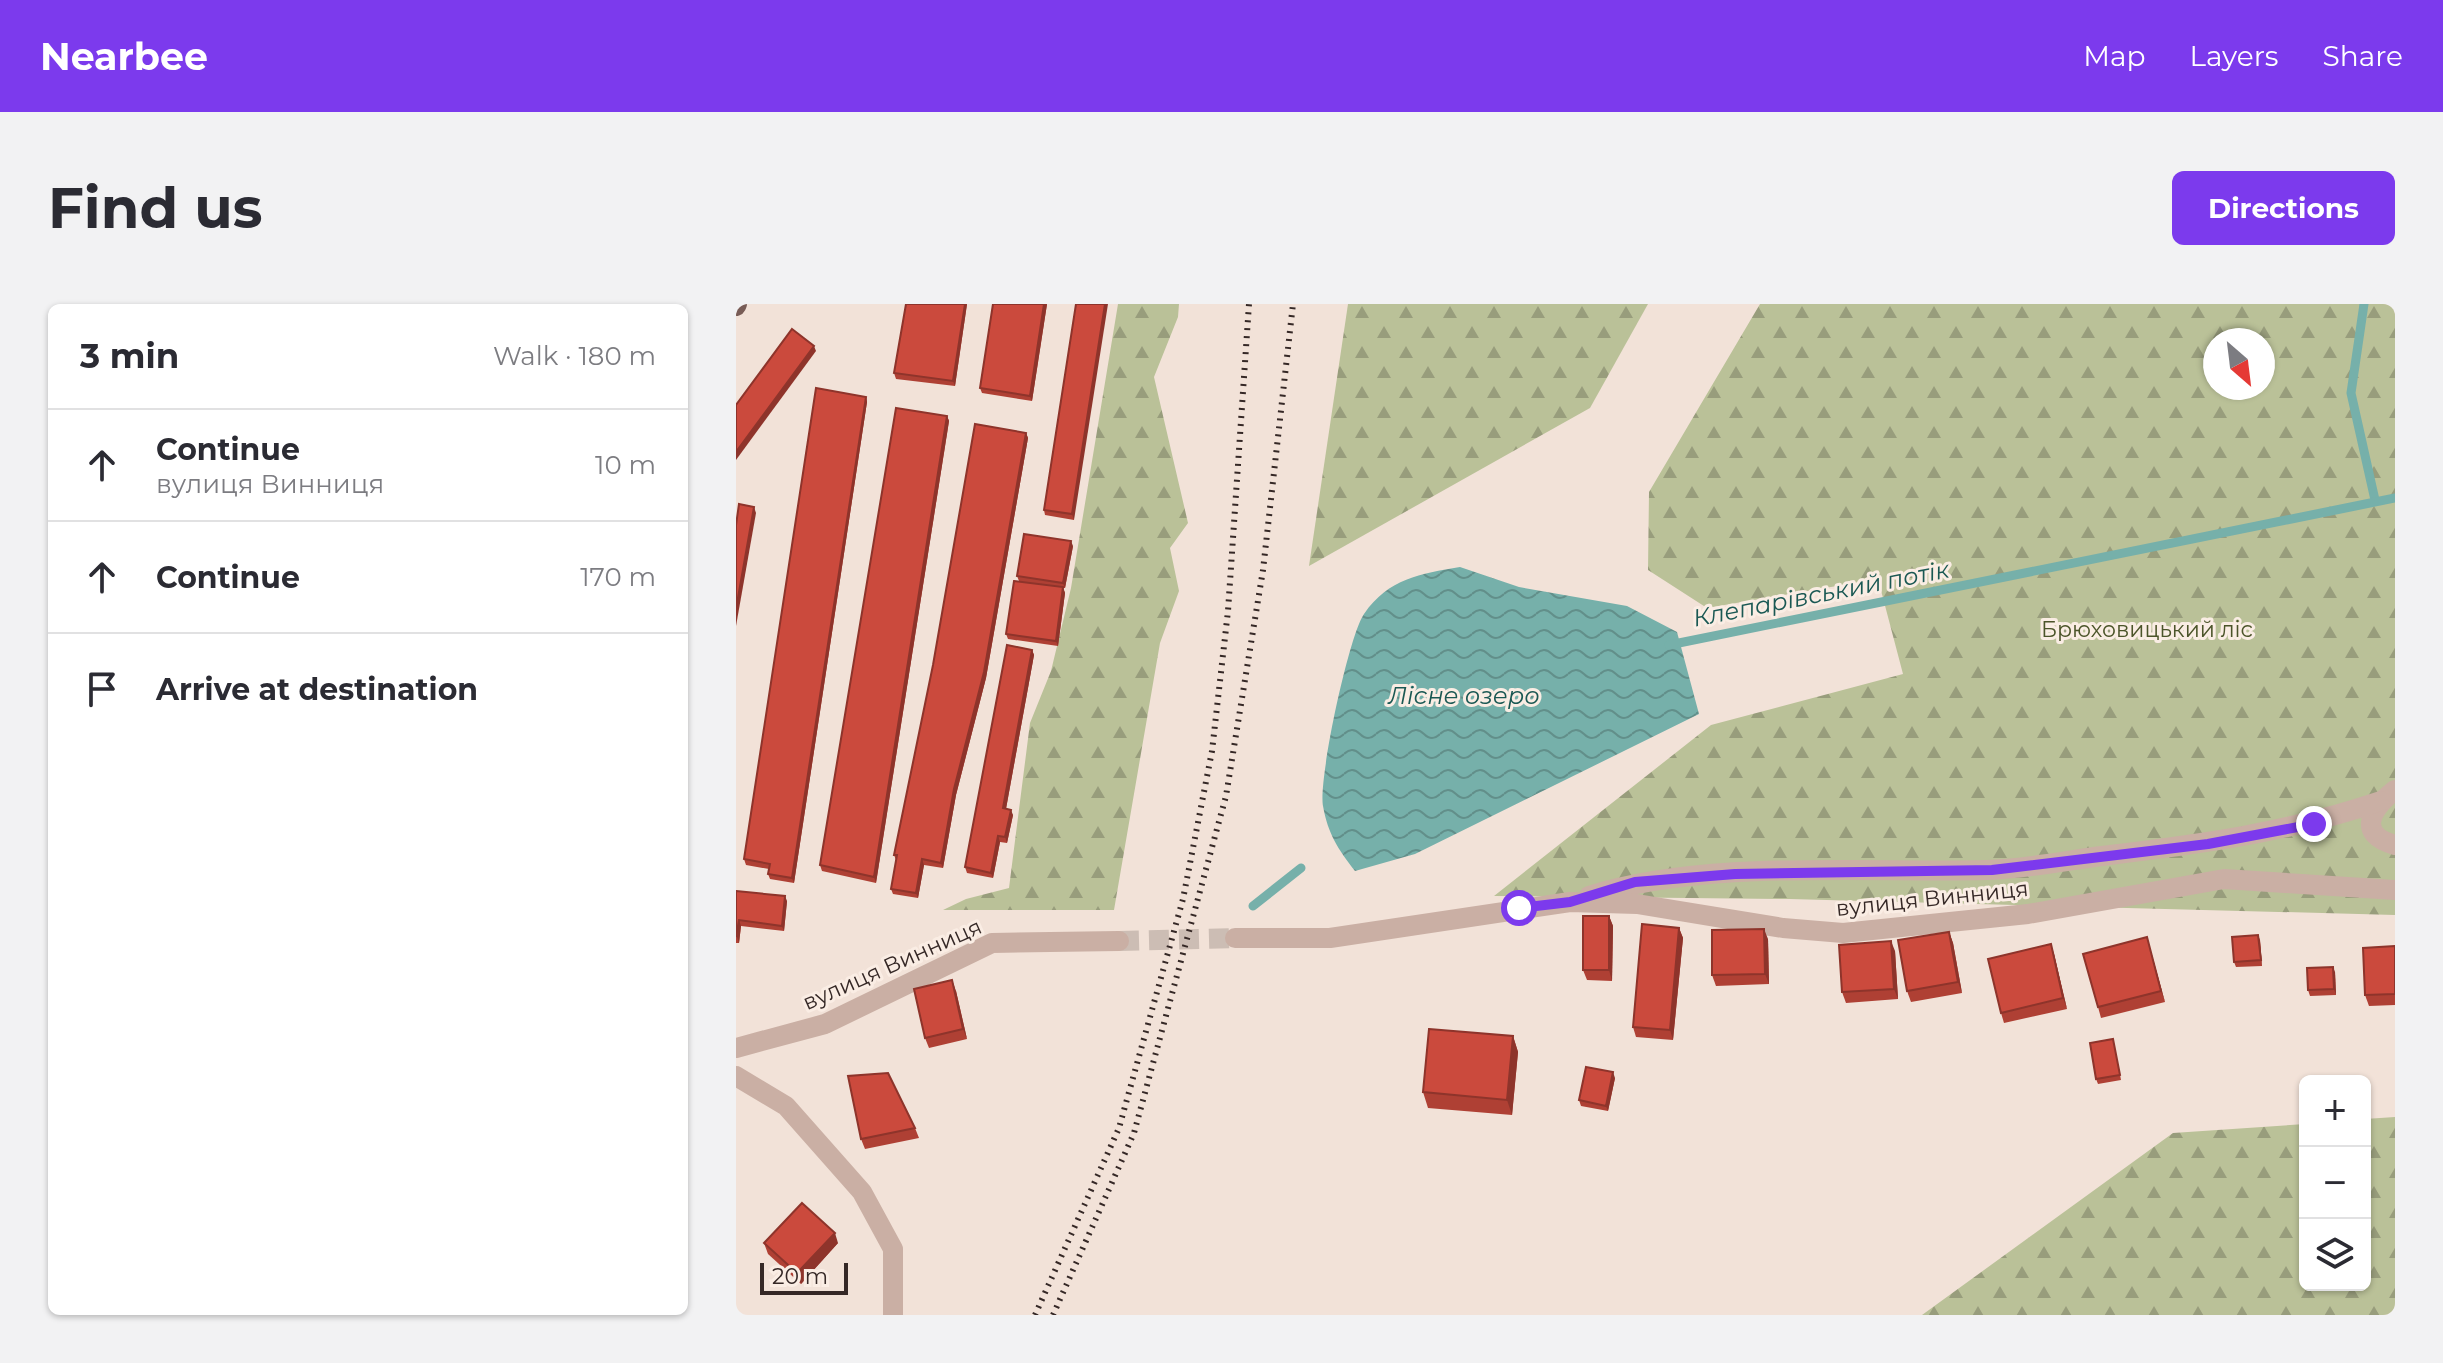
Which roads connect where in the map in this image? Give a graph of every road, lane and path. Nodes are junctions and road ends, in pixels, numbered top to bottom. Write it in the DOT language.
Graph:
graph roads {
  1 [pos="2388,795"];
  2 [pos="2395,845"];
  3 [pos="2395,890"];
  4 [pos="1570,902"];
  5 [pos="1235,938"];
  6 [pos="1119,941"];
  7 [pos="736,1048"];
  8 [pos="736,1076"];
  9 [pos="893,1315"];
  1 -- 2 [label="street"];
  1 -- 4 [label="street"];
  3 -- 4 [label="street, вулиця Винниця"];
  4 -- 5 [label="street, вулиця Винниця"];
  6 -- 7 [label="street, вулиця Винниця"];
  8 -- 9 [label="street"];
}
